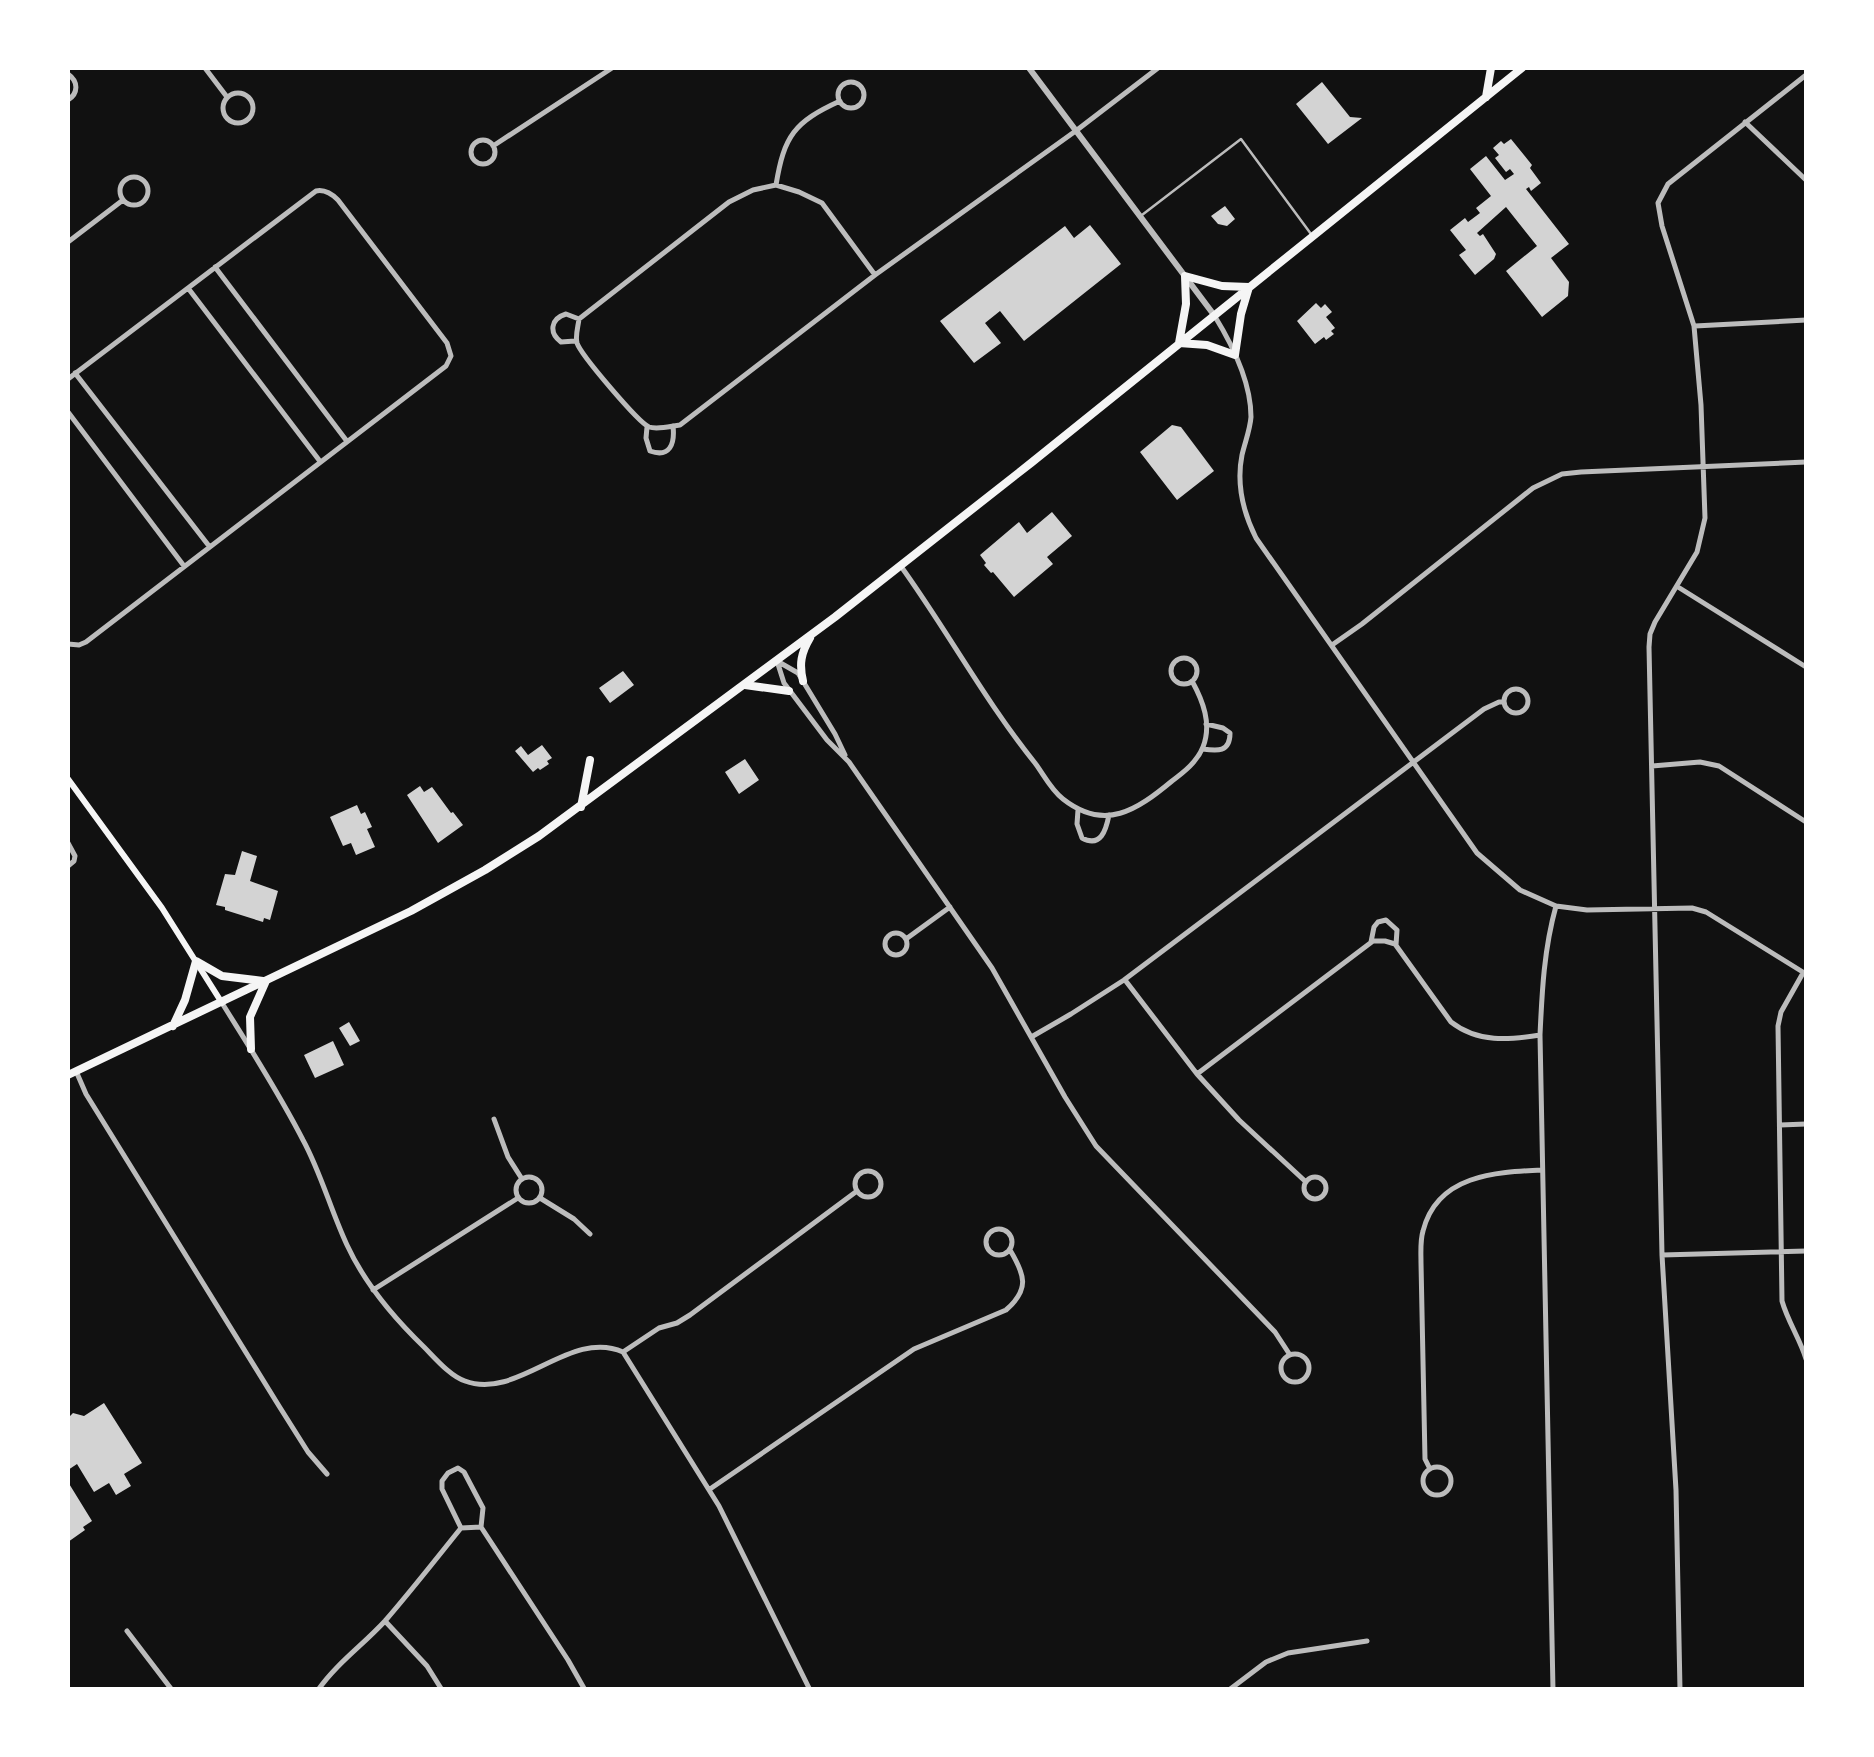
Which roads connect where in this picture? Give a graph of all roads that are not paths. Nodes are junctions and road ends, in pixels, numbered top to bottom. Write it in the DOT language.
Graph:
graph roads {
  1 [pos="206,68"];
  2 [pos="612,68"];
  3 [pos="1029,68"];
  4 [pos="1158,68"];
  5 [pos="1491,68"];
  6 [pos="1517,68"];
  7 [pos="68,74"];
  8 [pos="1806,75"];
  9 [pos="227,96"];
  10 [pos="1486,97"];
  11 [pos="68,100"];
  12 [pos="840,101"];
  13 [pos="1745,122"];
  14 [pos="1076,130"];
  15 [pos="494,146"];
  16 [pos="1806,180"];
  17 [pos="776,185"];
  18 [pos="123,200"];
  19 [pos="1141,216"];
  20 [pos="1313,236"];
  21 [pos="68,242"];
  22 [pos="215,267"];
  23 [pos="876,275"];
  24 [pos="1185,276"];
  25 [pos="1249,287"];
  26 [pos="188,288"];
  27 [pos="1214,315"];
  28 [pos="578,319"];
  29 [pos="1806,320"];
  30 [pos="1694,326"];
  31 [pos="576,340"];
  32 [pos="1179,343"];
  33 [pos="1236,355"];
  34 [pos="75,373"];
  35 [pos="68,379"];
  36 [pos="68,412"];
  37 [pos="673,426"];
  38 [pos="647,427"];
  39 [pos="346,441"];
  40 [pos="320,461"];
  41 [pos="1806,462"];
  42 [pos="1704,468"];
  43 [pos="209,546"];
  44 [pos="184,566"];
  45 [pos="900,566"];
  46 [pos="1676,586"];
  47 [pos="812,634"];
  48 [pos="68,644"];
  49 [pos="1332,644"];
  50 [pos="777,661"];
  51 [pos="1806,667"];
  52 [pos="803,681"];
  53 [pos="1192,681"];
  54 [pos="745,685"];
  55 [pos="790,691"];
  56 [pos="1504,702"];
  57 [pos="1206,724"];
  58 [pos="1202,749"];
  59 [pos="590,760"];
  60 [pos="849,762"];
  61 [pos="1413,762"];
  62 [pos="1652,766"];
  63 [pos="68,780"];
  64 [pos="580,807"];
  65 [pos="1078,810"];
  66 [pos="1109,815"];
  67 [pos="1806,822"];
  68 [pos="68,843"];
  69 [pos="68,866"];
  70 [pos="1556,906"];
  71 [pos="950,907"];
  72 [pos="1654,908"];
  73 [pos="906,938"];
  74 [pos="1372,942"];
  75 [pos="1396,945"];
  76 [pos="196,961"];
  77 [pos="1805,974"];
  78 [pos="1124,980"];
  79 [pos="266,981"];
  80 [pos="222,1003"];
  81 [pos="173,1026"];
  82 [pos="1540,1035"];
  83 [pos="1032,1036"];
  84 [pos="250,1049"];
  85 [pos="72,1073"];
  86 [pos="1197,1074"];
  87 [pos="494,1119"];
  88 [pos="1806,1124"];
  89 [pos="1778,1126"];
  90 [pos="1542,1170"];
  91 [pos="522,1179"];
  92 [pos="1306,1182"];
  93 [pos="857,1192"];
  94 [pos="518,1198"];
  95 [pos="540,1198"];
  96 [pos="590,1234"];
  97 [pos="1010,1250"];
  98 [pos="1806,1251"];
  99 [pos="1780,1252"];
  100 [pos="1662,1256"];
  101 [pos="373,1290"];
  102 [pos="623,1352"];
  103 [pos="1290,1355"];
  104 [pos="1806,1360"];
  105 [pos="1430,1469"];
  106 [pos="328,1474"];
  107 [pos="709,1490"];
  108 [pos="482,1527"];
  109 [pos="461,1528"];
  110 [pos="385,1621"];
  111 [pos="127,1630"];
  112 [pos="1367,1641"];
  113 [pos="172,1690"];
  114 [pos="318,1690"];
  115 [pos="442,1690"];
  116 [pos="585,1690"];
  117 [pos="810,1690"];
  118 [pos="1229,1690"];
  119 [pos="1553,1690"];
  120 [pos="1680,1690"];
  1 -- 9 [label="street"];
  2 -- 15 [label="street"];
  3 -- 14 [label="street"];
  4 -- 14 [label="street"];
  5 -- 10 [label="main road"];
  6 -- 10 [label="main road"];
  7 -- 11 [label="street"];
  8 -- 13 [label="street"];
  9 -- 9 [label="street"];
  10 -- 20 [label="main road"];
  12 -- 12 [label="street"];
  12 -- 17 [label="street"];
  13 -- 16 [label="street"];
  13 -- 30 [label="street"];
  14 -- 19 [label="street"];
  14 -- 23 [label="street"];
  15 -- 15 [label="street"];
  17 -- 23 [label="street"];
  17 -- 28 [label="street"];
  18 -- 18 [label="street"];
  18 -- 21 [label="street"];
  19 -- 20 [label="lane"];
  19 -- 24 [label="street"];
  20 -- 25 [label="main road"];
  22 -- 26 [label="street"];
  22 -- 39 [label="street"];
  22 -- 39 [label="street"];
  23 -- 37 [label="street"];
  24 -- 25 [label="main road"];
  24 -- 27 [label="street"];
  24 -- 32 [label="main road"];
  25 -- 27 [label="main road"];
  25 -- 33 [label="main road"];
  26 -- 34 [label="street"];
  26 -- 40 [label="street"];
  27 -- 32 [label="main road"];
  27 -- 33 [label="street"];
  28 -- 31 [label="street"];
  28 -- 31 [label="street"];
  29 -- 30 [label="street"];
  30 -- 42 [label="street"];
  31 -- 38 [label="street"];
  32 -- 33 [label="main road"];
  32 -- 45 [label="main road"];
  33 -- 49 [label="street"];
  34 -- 35 [label="street"];
  34 -- 43 [label="street"];
  36 -- 44 [label="street"];
  37 -- 38 [label="street"];
  37 -- 38 [label="street"];
  39 -- 40 [label="street"];
  40 -- 43 [label="street"];
  41 -- 42 [label="street"];
  42 -- 46 [label="street"];
  42 -- 49 [label="street"];
  43 -- 44 [label="street"];
  44 -- 48 [label="street"];
  45 -- 47 [label="main road"];
  45 -- 65 [label="street"];
  46 -- 51 [label="street"];
  46 -- 62 [label="street"];
  47 -- 50 [label="main road"];
  47 -- 52 [label="main road"];
  49 -- 61 [label="street"];
  50 -- 52 [label="street"];
  50 -- 54 [label="main road"];
  50 -- 55 [label="street"];
  52 -- 60 [label="street"];
  53 -- 53 [label="street"];
  53 -- 57 [label="street"];
  54 -- 55 [label="main road"];
  54 -- 64 [label="main road"];
  55 -- 60 [label="street"];
  56 -- 56 [label="street"];
  56 -- 61 [label="street"];
  57 -- 58 [label="street"];
  57 -- 58 [label="street"];
  58 -- 66 [label="street"];
  59 -- 64 [label="main road"];
  60 -- 71 [label="street"];
  61 -- 70 [label="street"];
  61 -- 78 [label="street"];
  62 -- 67 [label="street"];
  62 -- 72 [label="street"];
  63 -- 76 [label="main road"];
  64 -- 79 [label="main road"];
  65 -- 66 [label="street"];
  65 -- 66 [label="street"];
  68 -- 69 [label="street"];
  70 -- 72 [label="street"];
  70 -- 82 [label="street"];
  71 -- 73 [label="street"];
  71 -- 83 [label="street"];
  72 -- 77 [label="street"];
  72 -- 100 [label="street"];
  73 -- 73 [label="street"];
  74 -- 75 [label="street"];
  74 -- 75 [label="street"];
  74 -- 86 [label="street"];
  75 -- 82 [label="street"];
  76 -- 79 [label="main road"];
  76 -- 80 [label="main road"];
  76 -- 81 [label="main road"];
  77 -- 89 [label="street"];
  78 -- 83 [label="street"];
  78 -- 86 [label="street"];
  79 -- 80 [label="main road"];
  79 -- 84 [label="main road"];
  80 -- 81 [label="main road"];
  80 -- 84 [label="street"];
  81 -- 85 [label="main road"];
  82 -- 90 [label="street"];
  83 -- 103 [label="street"];
  84 -- 101 [label="street"];
  85 -- 106 [label="street"];
  86 -- 92 [label="street"];
  87 -- 91 [label="street"];
  88 -- 89 [label="street"];
  89 -- 99 [label="street"];
  90 -- 105 [label="street"];
  90 -- 119 [label="street"];
  91 -- 94 [label="street"];
  91 -- 95 [label="street"];
  92 -- 92 [label="street"];
  93 -- 93 [label="street"];
  93 -- 102 [label="street"];
  94 -- 95 [label="street"];
  94 -- 101 [label="street"];
  95 -- 96 [label="street"];
  97 -- 97 [label="street"];
  97 -- 107 [label="street"];
  98 -- 99 [label="street"];
  99 -- 100 [label="street"];
  99 -- 104 [label="street"];
  100 -- 120 [label="street"];
  101 -- 102 [label="street"];
  102 -- 107 [label="street"];
  103 -- 103 [label="street"];
  105 -- 105 [label="street"];
  107 -- 117 [label="street"];
  108 -- 109 [label="street"];
  108 -- 109 [label="street"];
  108 -- 116 [label="street"];
  109 -- 110 [label="street"];
  110 -- 114 [label="street"];
  110 -- 115 [label="street"];
  111 -- 113 [label="street"];
  112 -- 118 [label="street"];
}
